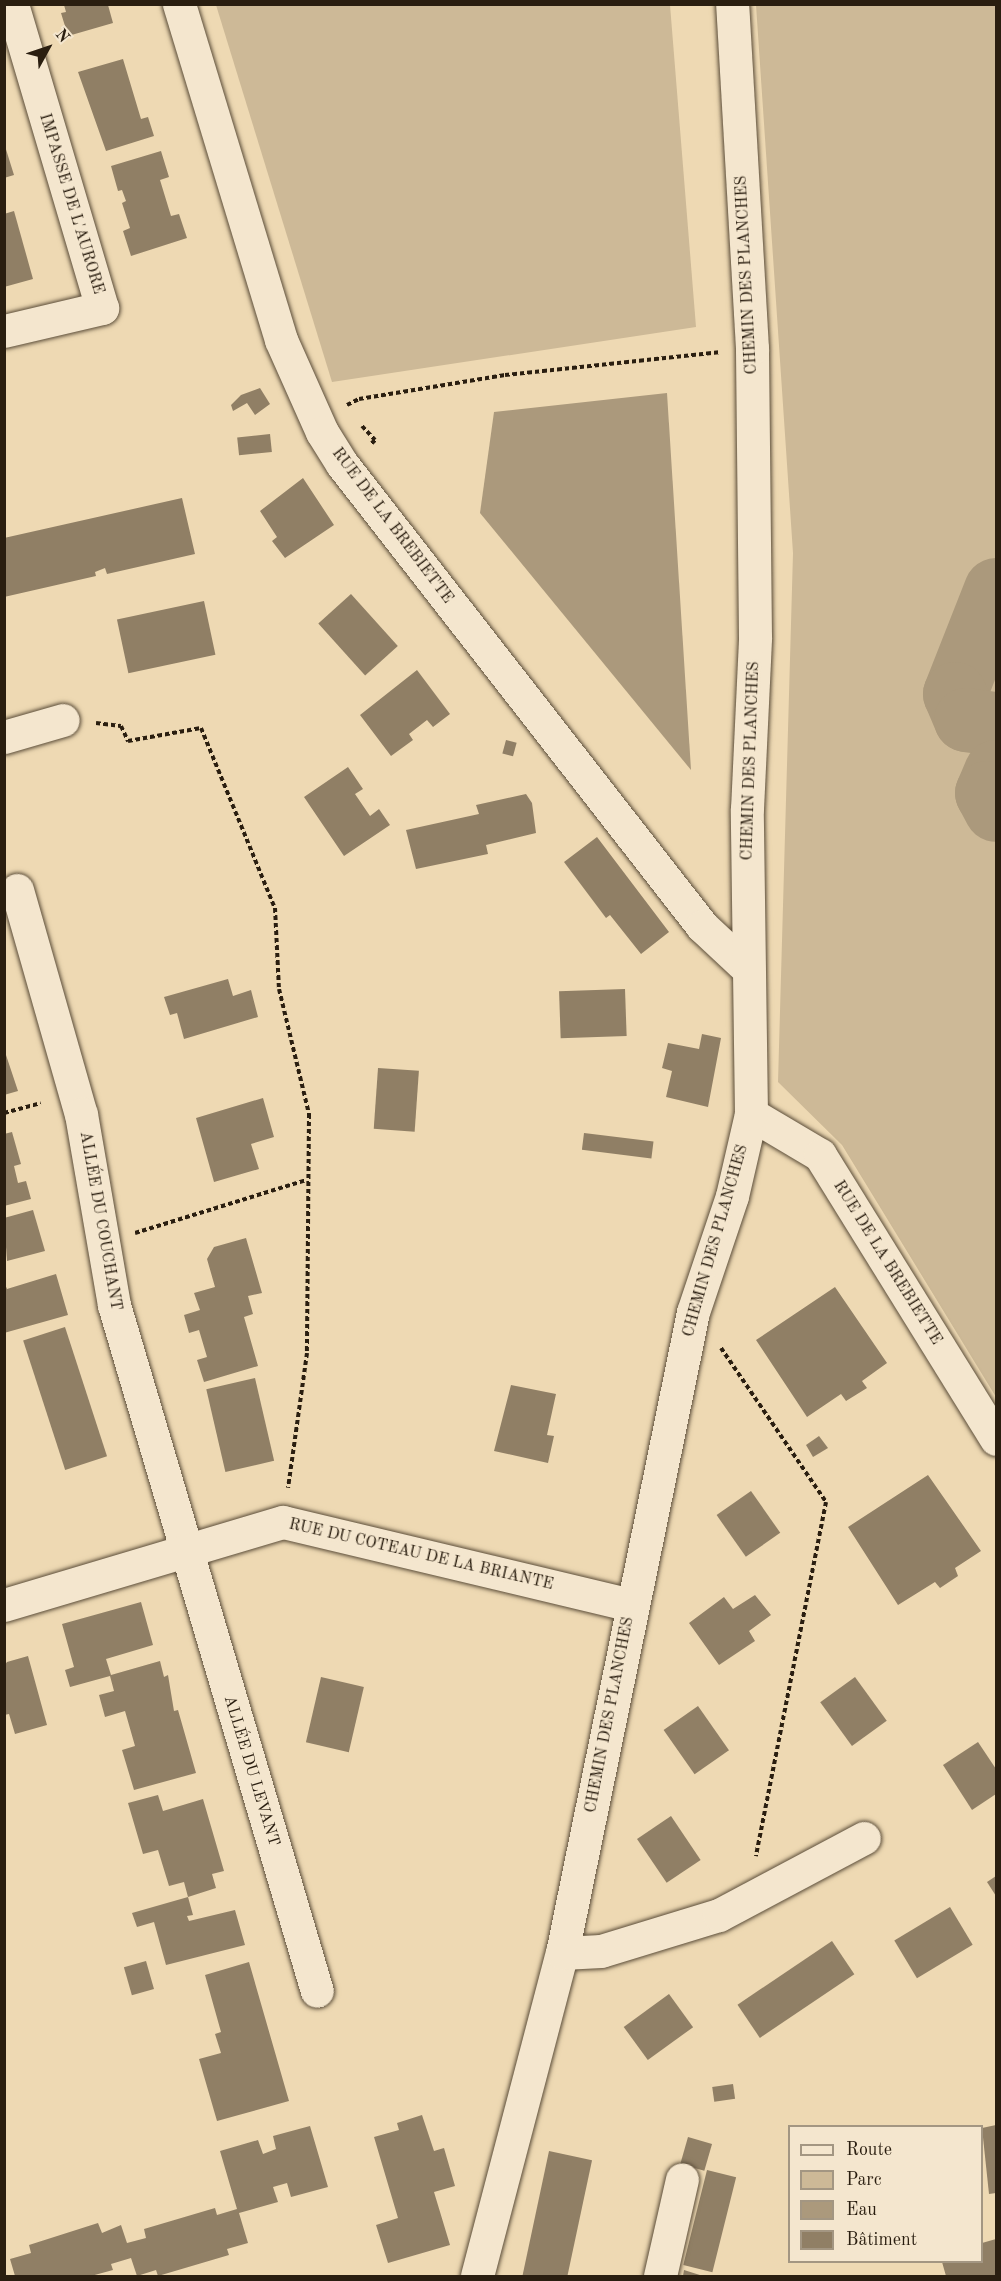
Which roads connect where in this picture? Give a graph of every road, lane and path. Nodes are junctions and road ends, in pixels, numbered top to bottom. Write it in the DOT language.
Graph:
graph roads {
  1 [pos="12,4"];
  2 [pos="180,4"];
  3 [pos="732,4"];
  4 [pos="4,331"];
  5 [pos="752,348"];
  6 [pos="352,415"];
  7 [pos="360,424"];
  8 [pos="342,464"];
  9 [pos="63,720"];
  10 [pos="4,737"];
  11 [pos="17,890"];
  12 [pos="748,969"];
  13 [pos="751,1114"];
  14 [pos="306,1180"];
  15 [pos="102,1237"];
  16 [pos="693,1311"];
  17 [pos="996,1439"];
  18 [pos="283,1522"];
  19 [pos="185,1551"];
  20 [pos="4,1605"];
  21 [pos="632,1605"];
  22 [pos="864,1838"];
  23 [pos="747,1901"];
  24 [pos="562,1953"];
  25 [pos="317,1991"];
  26 [pos="682,2179"];
  27 [pos="477,2277"];
  28 [pos="660,2277"];
  1 -- 4 [label="street, IMPASSE DE L'AURORE"];
  2 -- 8 [label="street, RUE DE LA BREBIETTE"];
  3 -- 5 [label="street, CHEMIN DES PLANCHES"];
  5 -- 6 [label="path"];
  5 -- 12 [label="street, CHEMIN DES PLANCHES"];
  7 -- 8 [label="path"];
  8 -- 12 [label="street, RUE DE LA BREBIETTE"];
  9 -- 10 [label="street"];
  9 -- 14 [label="path"];
  11 -- 15 [label="street, ALLÉE DU COUCHANT"];
  12 -- 13 [label="street, CHEMIN DES PLANCHES"];
  13 -- 16 [label="street, CHEMIN DES PLANCHES"];
  13 -- 17 [label="street, RUE DE LA BREBIETTE"];
  14 -- 15 [label="path"];
  14 -- 18 [label="path"];
  15 -- 19 [label="street, ALLÉE DU COUCHANT"];
  16 -- 21 [label="street, CHEMIN DES PLANCHES"];
  16 -- 23 [label="path"];
  18 -- 19 [label="street, RUE DU COTEAU DE LA BRIANTE"];
  18 -- 21 [label="street, RUE DU COTEAU DE LA BRIANTE"];
  19 -- 20 [label="street, RUE DU COTEAU DE LA BRIANTE"];
  19 -- 25 [label="street, ALLÉE DU LEVANT"];
  21 -- 24 [label="street, CHEMIN DES PLANCHES"];
  22 -- 23 [label="street"];
  23 -- 24 [label="street"];
  24 -- 27 [label="street, CHEMIN DES PLANCHES"];
  26 -- 28 [label="street"];
}
